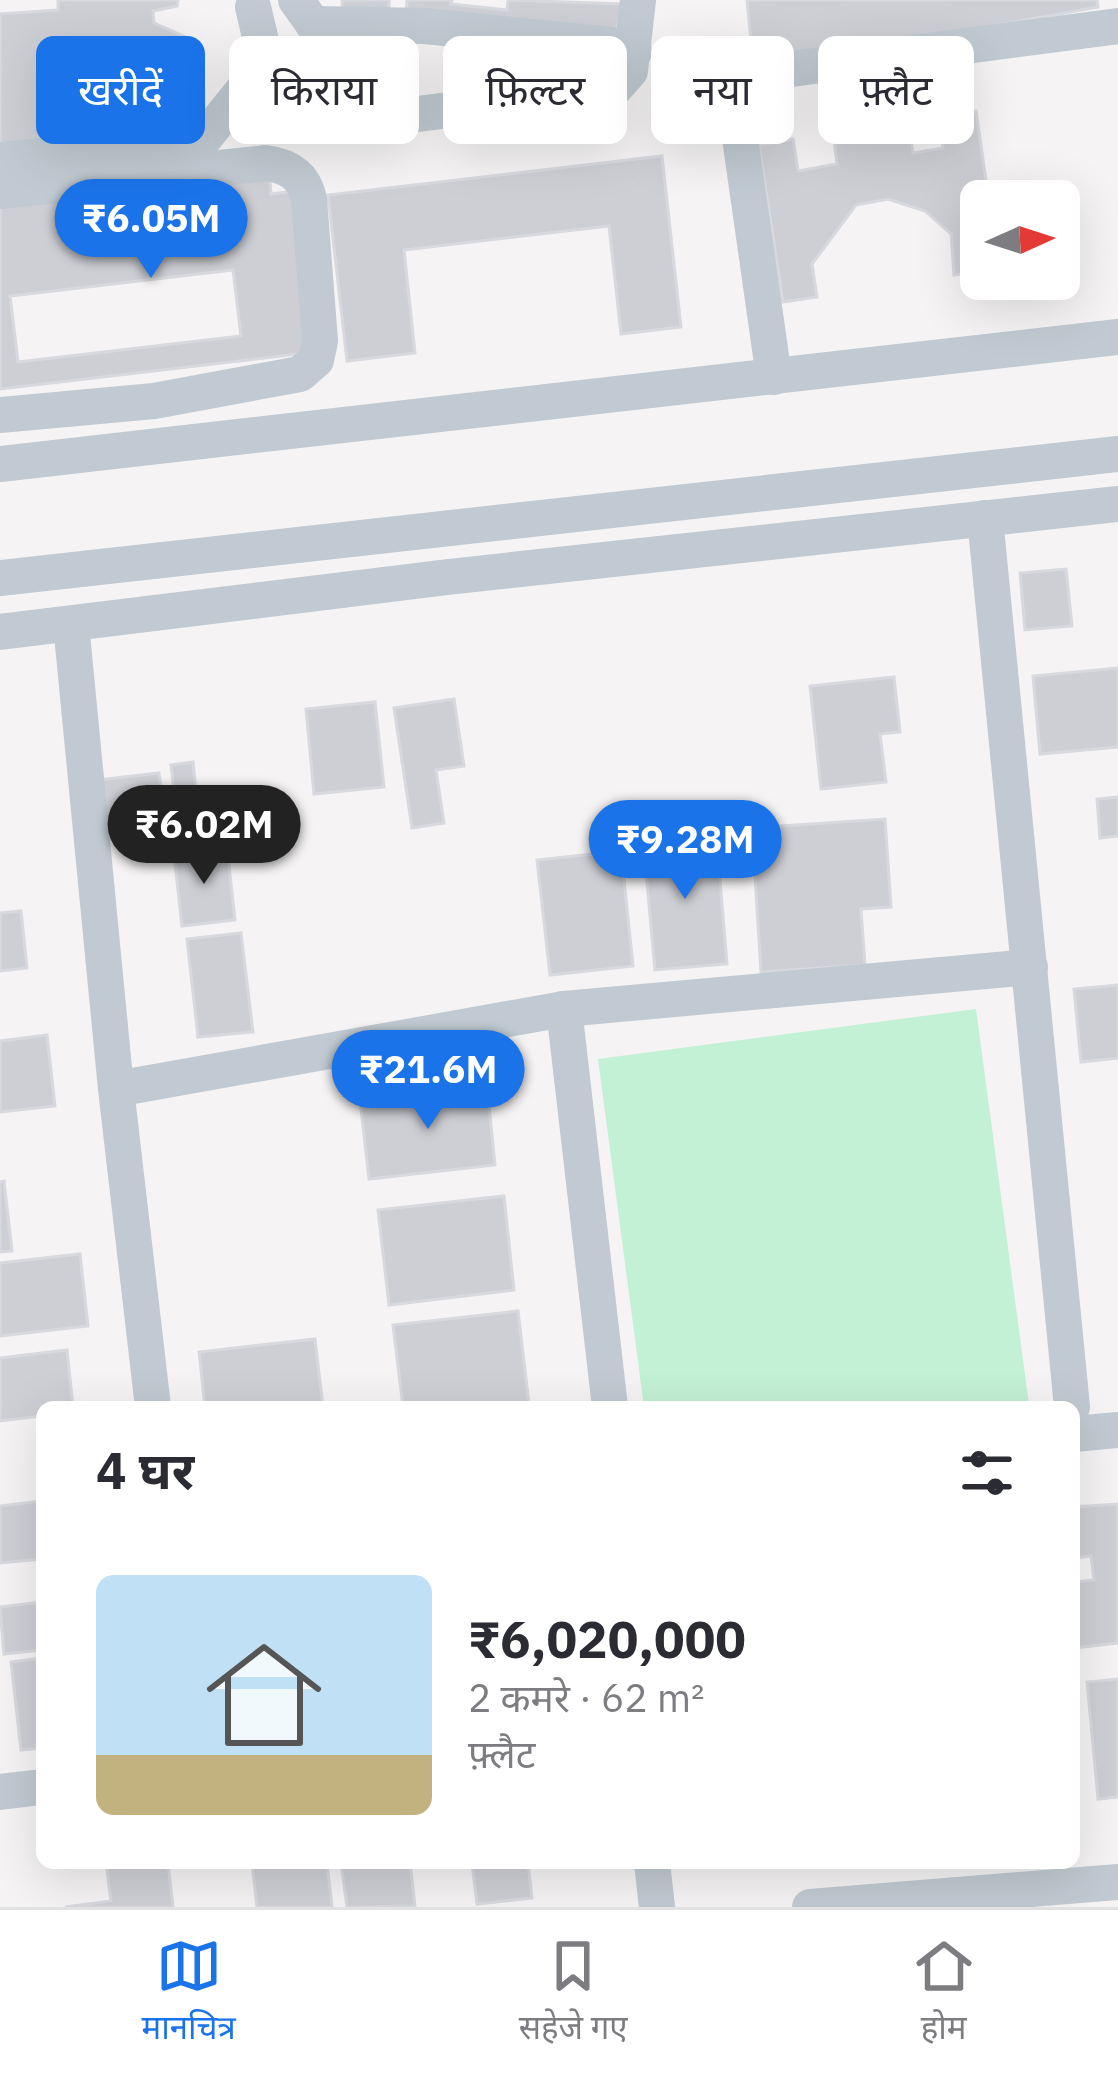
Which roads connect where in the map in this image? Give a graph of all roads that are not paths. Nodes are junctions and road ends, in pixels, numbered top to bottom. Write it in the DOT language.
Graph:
graph roads {
  1 [pos="638,0"];
  2 [pos="253,7"];
  3 [pos="304,12"];
  4 [pos="1118,26"];
  5 [pos="634,52"];
  6 [pos="0,160"];
  7 [pos="0,191"];
  8 [pos="1118,337"];
  9 [pos="774,377"];
  10 [pos="154,401"];
  11 [pos="0,415"];
  12 [pos="156,446"];
  13 [pos="1118,454"];
  14 [pos="0,464"];
  15 [pos="1118,504"];
  16 [pos="985,518"];
  17 [pos="0,578"];
  18 [pos="71,624"];
  19 [pos="0,632"];
  20 [pos="1030,967"];
  21 [pos="564,1009"];
  22 [pos="116,1089"];
  23 [pos="152,1401"];
  24 [pos="609,1401"];
  25 [pos="1071,1401"];
  26 [pos="1118,1430"];
  27 [pos="1080,1433"];
  28 [pos="36,1788"];
  29 [pos="0,1792"];
  30 [pos="653,1869"];
  31 [pos="1118,1882"];
  32 [pos="657,1907"];
  33 [pos="810,1907"];
  1 -- 5 [label="street"];
  2 -- 6 [label="street"];
  3 -- 5 [label="street"];
  3 -- 5 [label="street"];
  4 -- 9 [label="street"];
  7 -- 10 [label="street"];
  8 -- 9 [label="street"];
  9 -- 12 [label="street"];
  10 -- 11 [label="street"];
  10 -- 12 [label="street"];
  12 -- 14 [label="street"];
  13 -- 17 [label="street"];
  15 -- 16 [label="street"];
  16 -- 18 [label="street"];
  16 -- 20 [label="street"];
  18 -- 19 [label="street"];
  18 -- 22 [label="street"];
  20 -- 21 [label="street"];
  20 -- 25 [label="street"];
  21 -- 22 [label="street"];
  21 -- 24 [label="street"];
  22 -- 23 [label="street"];
  26 -- 27 [label="street"];
  28 -- 29 [label="street"];
  30 -- 32 [label="street"];
  31 -- 33 [label="street"];
}
